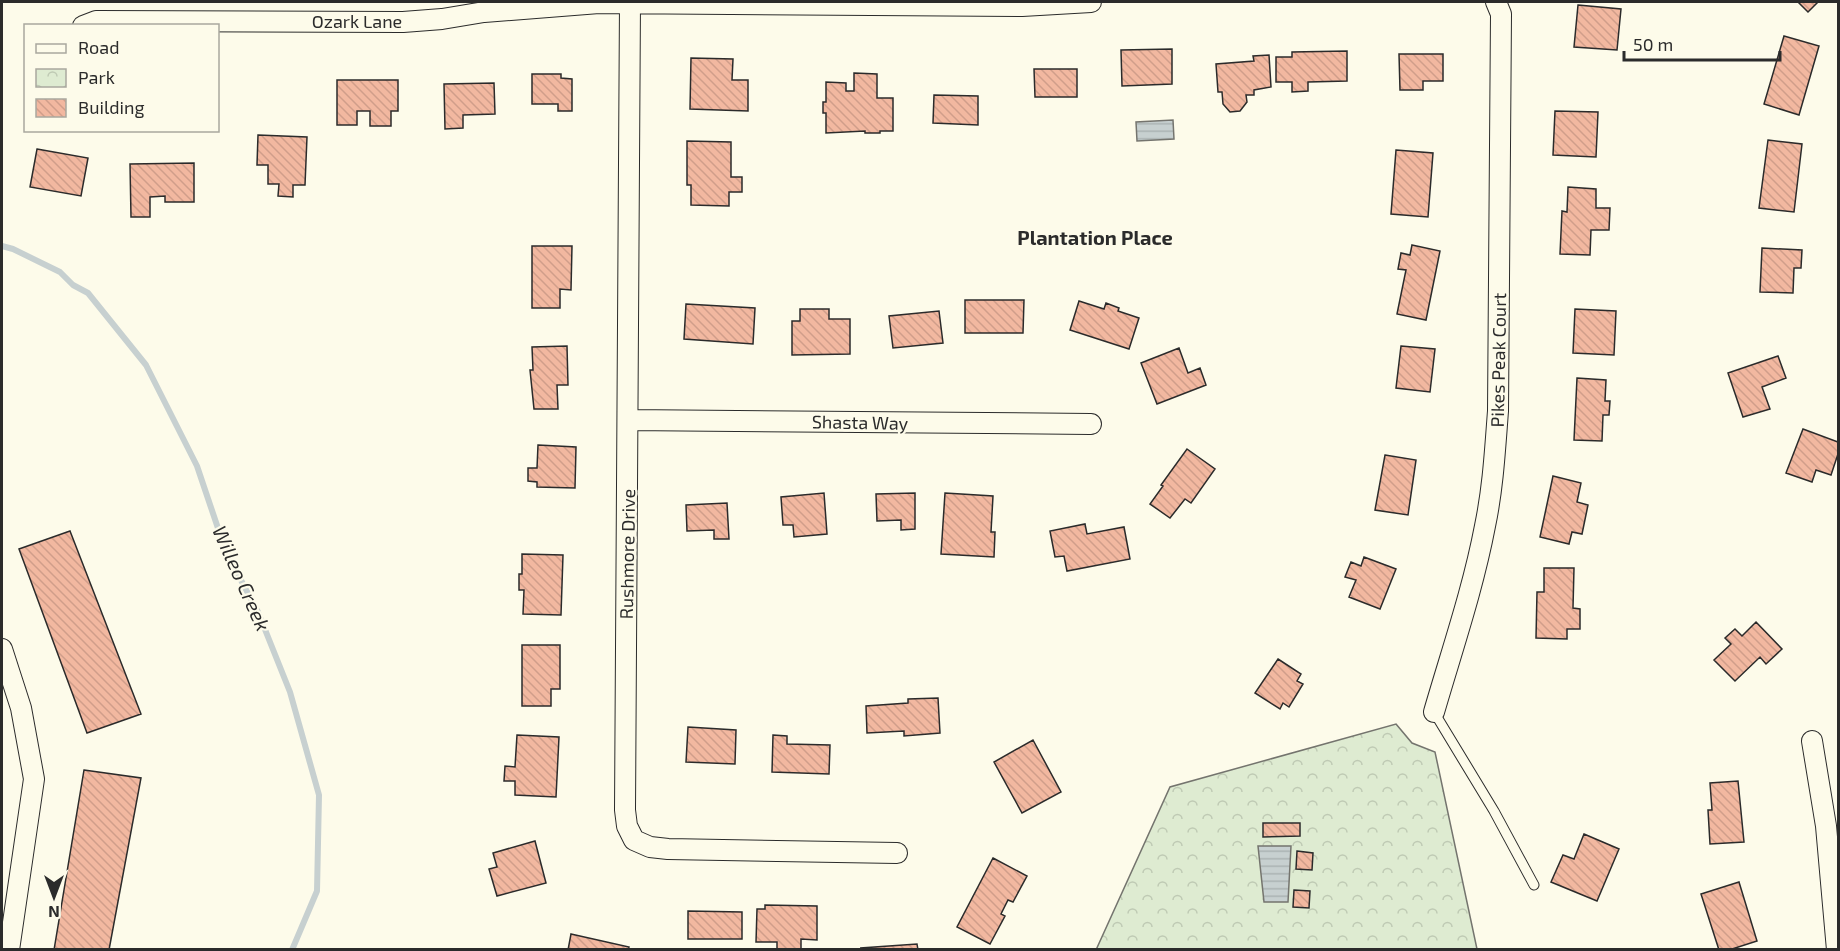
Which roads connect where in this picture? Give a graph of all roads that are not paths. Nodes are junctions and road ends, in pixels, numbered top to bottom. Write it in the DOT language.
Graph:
graph roads {
  1 [pos="1091,2"];
  2 [pos="1496,2"];
  3 [pos="630,3"];
  4 [pos="88,24"];
  5 [pos="628,420"];
  6 [pos="1091,424"];
  7 [pos="2,649"];
  8 [pos="1434,712"];
  9 [pos="1812,741"];
  10 [pos="897,853"];
  11 [pos="1534,885"];
  12 [pos="9,950"];
  13 [pos="1837,950"];
  1 -- 3 [label="street"];
  2 -- 8 [label="street, Pikes Peak Court"];
  3 -- 4 [label="street, Ozark Lane"];
  3 -- 5 [label="street, Rushmore Drive"];
  5 -- 6 [label="street, Shasta Way"];
  5 -- 10 [label="street, Rushmore Drive"];
  7 -- 12 [label="street"];
  8 -- 11 [label="lane"];
  9 -- 13 [label="street"];
}
